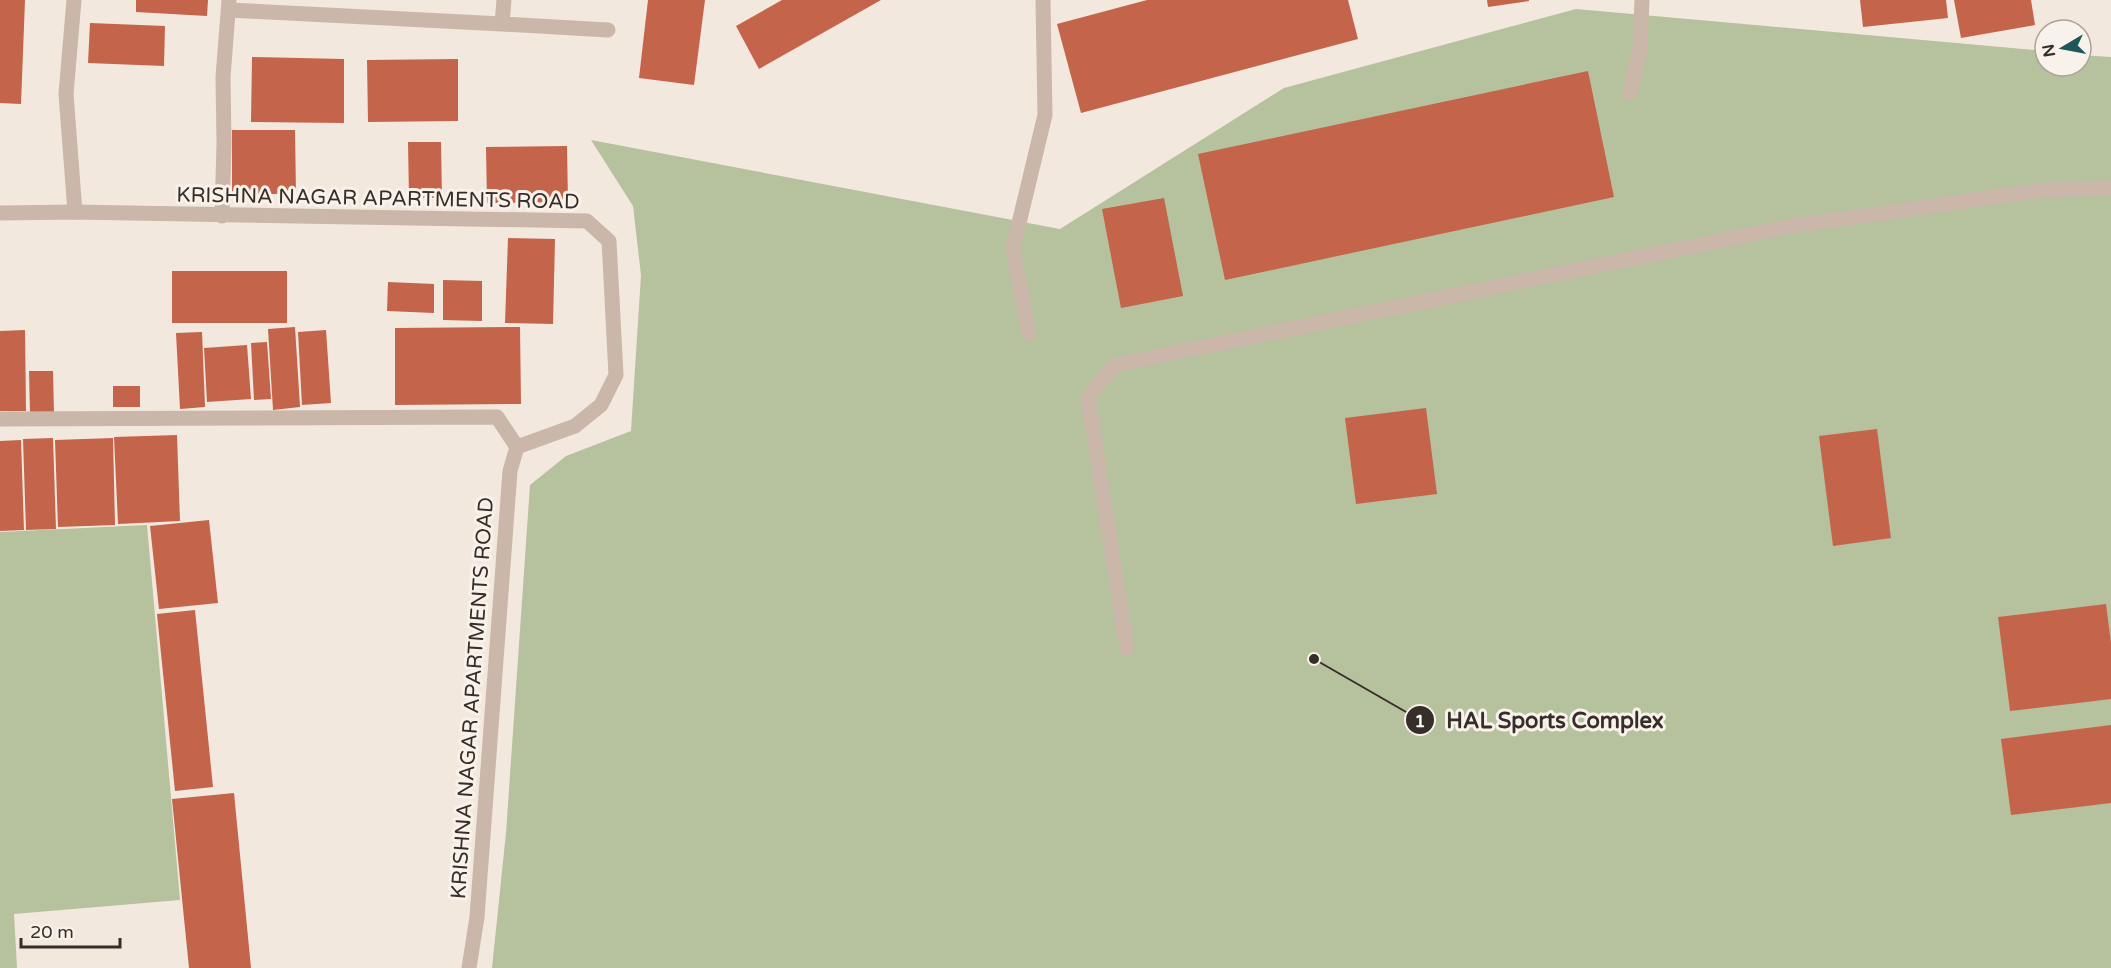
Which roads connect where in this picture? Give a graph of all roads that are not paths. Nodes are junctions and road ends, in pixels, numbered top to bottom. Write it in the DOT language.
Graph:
graph roads {
  1 [pos="74,0"];
  2 [pos="504,0"];
  3 [pos="1043,0"];
  4 [pos="1642,0"];
  5 [pos="229,5"];
  6 [pos="502,24"];
  7 [pos="608,30"];
  8 [pos="1630,93"];
  9 [pos="2111,188"];
  10 [pos="75,212"];
  11 [pos="0,213"];
  12 [pos="222,216"];
  13 [pos="1029,334"];
  14 [pos="0,419"];
  15 [pos="517,447"];
  16 [pos="1127,650"];
  17 [pos="470,968"];
  1 -- 10 [label="street"];
  2 -- 6 [label="street"];
  3 -- 13 [label="street"];
  4 -- 8 [label="street"];
  5 -- 6 [label="street"];
  5 -- 12 [label="street"];
  6 -- 7 [label="street"];
  9 -- 16 [label="street"];
  10 -- 11 [label="street, KRISHNA NAGAR APARTMENTS ROAD"];
  10 -- 12 [label="street, KRISHNA NAGAR APARTMENTS ROAD"];
  12 -- 15 [label="street, KRISHNA NAGAR APARTMENTS ROAD"];
  14 -- 15 [label="street"];
  15 -- 17 [label="street, KRISHNA NAGAR APARTMENTS ROAD"];
}
